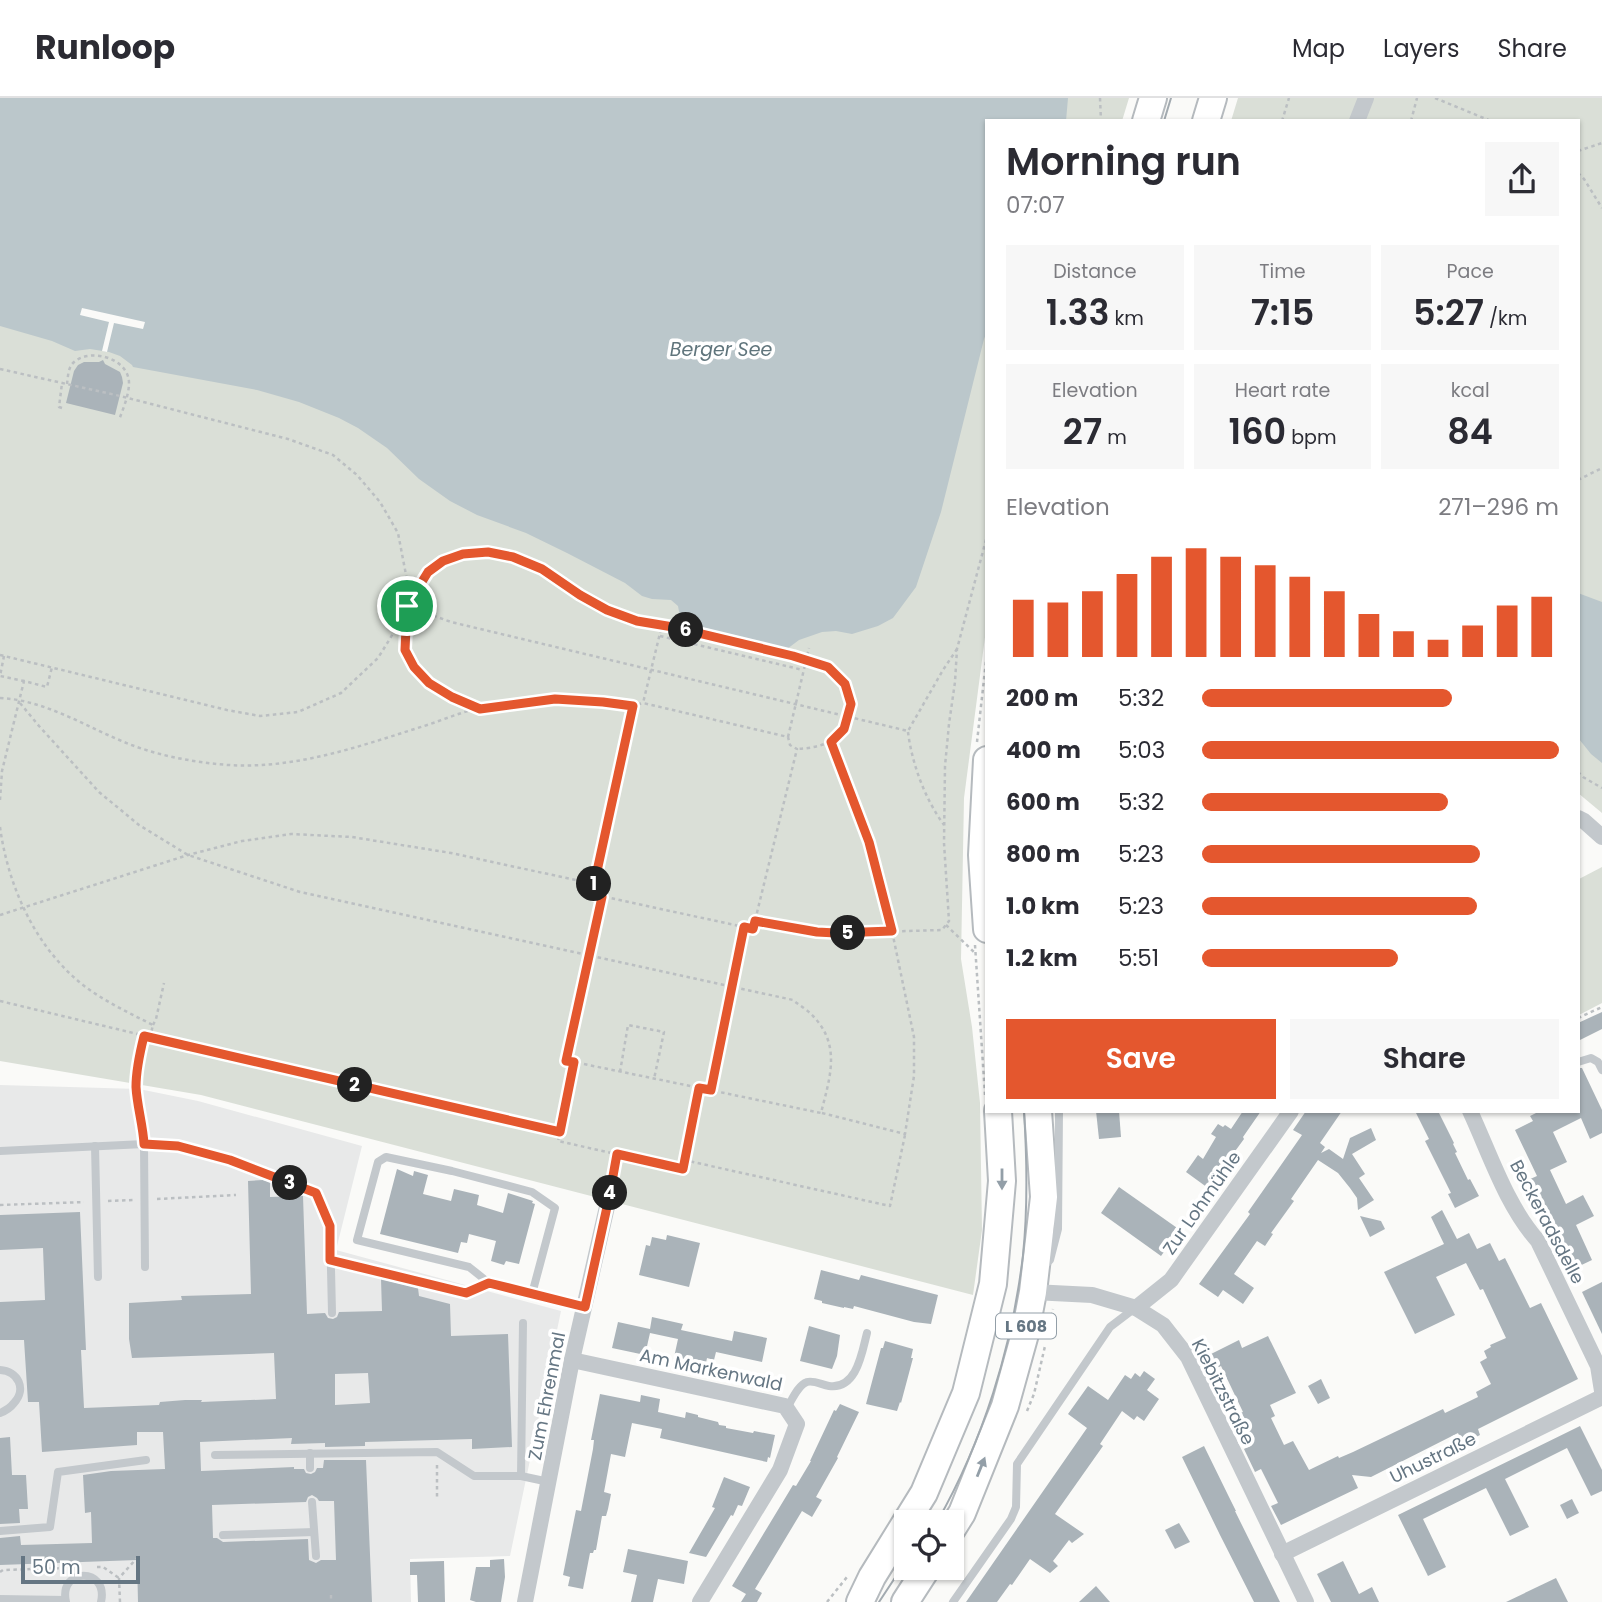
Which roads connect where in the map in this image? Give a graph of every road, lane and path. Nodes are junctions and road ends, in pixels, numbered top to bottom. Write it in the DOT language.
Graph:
graph roads {
  1 [pos="1100,98"];
  2 [pos="1153,98"];
  3 [pos="1213,98"];
  4 [pos="1289,98"];
  5 [pos="1367,98"];
  6 [pos="1417,98"];
  7 [pos="1435,98"];
  8 [pos="1101,119"];
  9 [pos="1147,119"];
  10 [pos="1207,119"];
  11 [pos="1283,119"];
  12 [pos="1358,119"];
  13 [pos="1411,119"];
  14 [pos="1486,119"];
  15 [pos="1602,143"];
  16 [pos="1580,151"];
  17 [pos="1580,175"];
  18 [pos="1602,208"];
  19 [pos="105,352"];
  20 [pos="104,357"];
  21 [pos="0,369"];
  22 [pos="65,384"];
  23 [pos="126,398"];
  24 [pos="62,408"];
  25 [pos="119,420"];
  26 [pos="1602,468"];
  27 [pos="1580,479"];
  28 [pos="985,544"];
  29 [pos="407,606"];
  30 [pos="662,625"];
  31 [pos="659,636"];
  32 [pos="808,648"];
  33 [pos="957,649"];
  34 [pos="2,656"];
  35 [pos="806,660"];
  36 [pos="52,667"];
  37 [pos="651,670"];
  38 [pos="803,670"];
  39 [pos="24,681"];
  40 [pos="0,698"];
  41 [pos="19,701"];
  42 [pos="643,703"];
  43 [pos="796,703"];
  44 [pos="633,706"];
  45 [pos="480,709"];
  46 [pos="848,716"];
  47 [pos="908,731"];
  48 [pos="788,737"];
  49 [pos="831,742"];
  50 [pos="797,749"];
  51 [pos="1580,774"];
  52 [pos="1583,777"];
  53 [pos="1580,780"];
  54 [pos="1602,788"];
  55 [pos="985,798"];
  56 [pos="0,800"];
  57 [pos="1580,819"];
  58 [pos="944,825"];
  59 [pos="0,827"];
  60 [pos="1602,837"];
  61 [pos="188,855"];
  62 [pos="594,884"];
  63 [pos="602,897"];
  64 [pos="985,899"];
  65 [pos="23,908"];
  66 [pos="0,915"];
  67 [pos="755,921"];
  68 [pos="946,925"];
  69 [pos="744,927"];
  70 [pos="892,931"];
  71 [pos="589,954"];
  72 [pos="164,983"];
  73 [pos="732,986"];
  74 [pos="0,1001"];
  75 [pos="1602,1007"];
  76 [pos="1580,1017"];
  77 [pos="153,1025"];
  78 [pos="144,1036"];
  79 [pos="150,1037"];
  80 [pos="985,1040"];
  81 [pos="1580,1061"];
  82 [pos="574,1062"];
  83 [pos="1602,1070"];
  84 [pos="620,1072"];
  85 [pos="654,1079"];
  86 [pos="699,1088"];
  87 [pos="711,1090"];
  88 [pos="821,1113"];
  89 [pos="993,1113"];
  90 [pos="1038,1113"];
  91 [pos="1059,1113"];
  92 [pos="1290,1113"];
  93 [pos="1475,1113"];
  94 [pos="560,1132"];
  95 [pos="905,1134"];
  96 [pos="144,1144"];
  97 [pos="95,1146"];
  98 [pos="0,1151"];
  99 [pos="617,1154"];
  100 [pos="684,1160"];
  101 [pos="236,1195"];
  102 [pos="609,1198"];
  103 [pos="144,1200"];
  104 [pos="96,1202"];
  105 [pos="0,1205"];
  106 [pos="330,1260"];
  107 [pos="145,1267"];
  108 [pos="98,1277"];
  109 [pos="489,1283"];
  110 [pos="1034,1284"];
  111 [pos="532,1294"];
  112 [pos="585,1307"];
  113 [pos="1136,1308"];
  114 [pos="332,1313"];
  115 [pos="523,1323"];
  116 [pos="867,1333"];
  117 [pos="572,1360"];
  118 [pos="0,1370"];
  119 [pos="1602,1391"];
  120 [pos="1602,1397"];
  121 [pos="787,1408"];
  122 [pos="0,1413"];
  123 [pos="437,1452"];
  124 [pos="310,1453"];
  125 [pos="215,1455"];
  126 [pos="146,1460"];
  127 [pos="310,1468"];
  128 [pos="521,1476"];
  129 [pos="549,1482"];
  130 [pos="437,1497"];
  131 [pos="312,1502"];
  132 [pos="964,1510"];
  133 [pos="0,1531"];
  134 [pos="314,1532"];
  135 [pos="223,1535"];
  136 [pos="1282,1553"];
  137 [pos="316,1556"];
  138 [pos="137,1558"];
  139 [pos="90,1567"];
  140 [pos="65,1568"];
  141 [pos="0,1572"];
  142 [pos="862,1574"];
  143 [pos="118,1578"];
  144 [pos="919,1580"];
  145 [pos="331,1595"];
  146 [pos="0,1599"];
  147 [pos="66,1601"];
  148 [pos="102,1602"];
  149 [pos="120,1602"];
  150 [pos="331,1602"];
  151 [pos="525,1602"];
  152 [pos="700,1602"];
  153 [pos="827,1602"];
  154 [pos="846,1602"];
  155 [pos="860,1602"];
  156 [pos="905,1602"];
  157 [pos="953,1602"];
  158 [pos="1306,1602"];
  1 -- 8 [label="path"];
  2 -- 9 [label="main road"];
  3 -- 10 [label="main road"];
  4 -- 11 [label="path"];
  5 -- 12 [label="street"];
  6 -- 13 [label="path"];
  7 -- 14 [label="path"];
  15 -- 16 [label="path"];
  17 -- 18 [label="path"];
  19 -- 20 [label="path"];
  20 -- 22 [label="path"];
  20 -- 23 [label="path"];
  21 -- 22 [label="path"];
  22 -- 23 [label="path"];
  22 -- 24 [label="path"];
  23 -- 25 [label="path"];
  23 -- 29 [label="path"];
  26 -- 27 [label="path"];
  28 -- 33 [label="path"];
  29 -- 30 [label="path"];
  29 -- 36 [label="path"];
  29 -- 37 [label="path"];
  29 -- 45 [label="path"];
  30 -- 31 [label="path"];
  30 -- 35 [label="path"];
  31 -- 37 [label="path"];
  31 -- 38 [label="path"];
  32 -- 35 [label="path"];
  33 -- 47 [label="path"];
  33 -- 58 [label="path"];
  34 -- 36 [label="path"];
  34 -- 39 [label="path"];
  35 -- 38 [label="path"];
  35 -- 46 [label="path"];
  36 -- 39 [label="path"];
  37 -- 42 [label="path"];
  37 -- 43 [label="path"];
  38 -- 43 [label="path"];
  39 -- 41 [label="path"];
  40 -- 41 [label="path"];
  41 -- 45 [label="path"];
  41 -- 56 [label="path"];
  41 -- 61 [label="path"];
  42 -- 44 [label="path"];
  42 -- 48 [label="path"];
  43 -- 46 [label="path"];
  43 -- 48 [label="path"];
  44 -- 45 [label="path"];
  44 -- 62 [label="path"];
  46 -- 47 [label="path"];
  46 -- 49 [label="path"];
  47 -- 58 [label="path"];
  48 -- 50 [label="path"];
  49 -- 50 [label="path"];
  49 -- 70 [label="path"];
  50 -- 67 [label="path"];
  51 -- 52 [label="path"];
  52 -- 53 [label="path"];
  52 -- 54 [label="path"];
  55 -- 64 [label="main road"];
  57 -- 60 [label="street"];
  58 -- 68 [label="path"];
  59 -- 65 [label="path"];
  61 -- 62 [label="path"];
  61 -- 65 [label="path"];
  61 -- 71 [label="path"];
  62 -- 63 [label="path"];
  63 -- 69 [label="path"];
  63 -- 71 [label="path"];
  65 -- 66 [label="path"];
  65 -- 77 [label="path"];
  67 -- 69 [label="path"];
  67 -- 70 [label="path"];
  68 -- 70 [label="path"];
  68 -- 80 [label="path"];
  69 -- 73 [label="path"];
  70 -- 95 [label="path"];
  71 -- 73 [label="path"];
  71 -- 82 [label="path"];
  72 -- 77 [label="path"];
  73 -- 87 [label="path"];
  73 -- 88 [label="path"];
  74 -- 78 [label="path"];
  75 -- 76 [label="path"];
  77 -- 79 [label="path"];
  78 -- 79 [label="path"];
  78 -- 96 [label="path"];
  79 -- 94 [label="path"];
  81 -- 83 [label="lane"];
  82 -- 84 [label="path"];
  82 -- 94 [label="path"];
  84 -- 85 [label="path"];
  84 -- 85 [label="path"];
  85 -- 86 [label="path"];
  86 -- 87 [label="path"];
  86 -- 100 [label="path"];
  87 -- 88 [label="path"];
  88 -- 95 [label="path"];
  89 -- 142 [label="main road, L 608, one-way"];
  90 -- 110 [label="main road, L 608"];
  91 -- 110 [label="lane"];
  92 -- 113 [label="street, Zur Lohmühle"];
  93 -- 119 [label="street, Beckeradsdelle"];
  94 -- 99 [label="path"];
  95 -- 100 [label="path"];
  96 -- 97 [label="lane"];
  96 -- 103 [label="lane"];
  96 -- 106 [label="lane"];
  97 -- 98 [label="lane"];
  97 -- 104 [label="lane"];
  99 -- 100 [label="path"];
  99 -- 102 [label="path"];
  101 -- 103 [label="path"];
  102 -- 112 [label="street, Zum Ehrenmal"];
  103 -- 104 [label="path"];
  103 -- 107 [label="lane"];
  104 -- 105 [label="path"];
  104 -- 108 [label="lane"];
  106 -- 109 [label="lane"];
  106 -- 114 [label="lane"];
  109 -- 111 [label="lane"];
  109 -- 111 [label="lane"];
  110 -- 113 [label="street, Kiebitzstraße"];
  132 -- 110 [label="main road, L 608, one-way"];
  111 -- 112 [label="lane"];
  112 -- 117 [label="street, Zum Ehrenmal"];
  113 -- 136 [label="street, Kiebitzstraße"];
  113 -- 157 [label="lane"];
  115 -- 128 [label="lane"];
  116 -- 121 [label="lane"];
  117 -- 121 [label="street, Am Markenwald"];
  117 -- 129 [label="street, Zum Ehrenmal"];
  118 -- 122 [label="lane"];
  120 -- 136 [label="street, Uhustraße"];
  121 -- 152 [label="street, Am Markenwald"];
  123 -- 124 [label="lane"];
  123 -- 128 [label="lane"];
  123 -- 130 [label="path"];
  124 -- 125 [label="lane"];
  124 -- 127 [label="lane"];
  126 -- 133 [label="lane"];
  128 -- 129 [label="lane"];
  129 -- 151 [label="street, Zum Ehrenmal"];
  131 -- 134 [label="lane"];
  134 -- 135 [label="lane"];
  134 -- 137 [label="lane"];
  136 -- 158 [label="street, Kiebitzstraße"];
  138 -- 143 [label="path"];
  139 -- 143 [label="path"];
  140 -- 141 [label="path"];
  142 -- 153 [label="path"];
  142 -- 154 [label="main road, L 608"];
  142 -- 155 [label="main road"];
  143 -- 149 [label="path"];
  144 -- 156 [label="main road"];
  145 -- 150 [label="path"];
  146 -- 147 [label="lane"];
  147 -- 148 [label="lane"];
}
